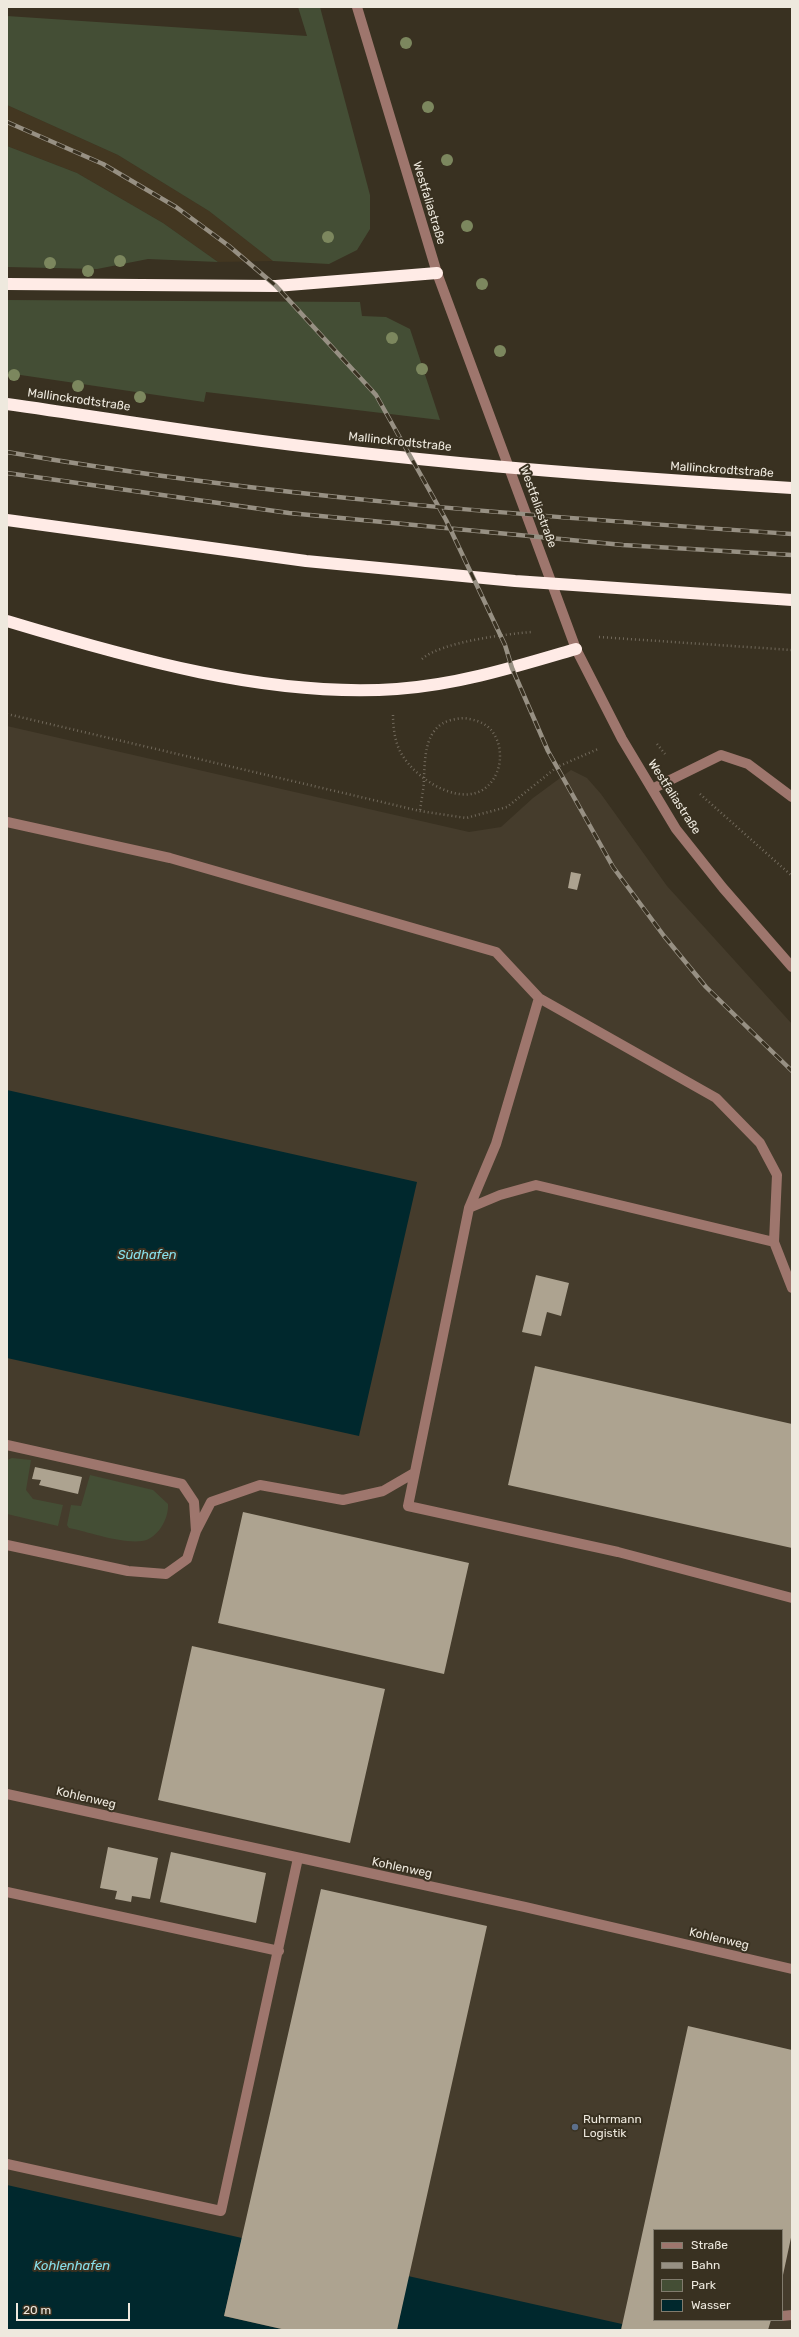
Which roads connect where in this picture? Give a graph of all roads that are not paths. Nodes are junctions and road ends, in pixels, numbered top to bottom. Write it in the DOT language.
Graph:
graph roads {
  1 [pos="357,7"];
  2 [pos="437,273"];
  3 [pos="7,284"];
  4 [pos="7,404"];
  5 [pos="792,488"];
  6 [pos="7,520"];
  7 [pos="792,600"];
  8 [pos="7,621"];
  9 [pos="576,649"];
  10 [pos="652,789"];
  11 [pos="792,797"];
  12 [pos="7,822"];
  13 [pos="792,967"];
  14 [pos="539,998"];
  15 [pos="469,1208"];
  16 [pos="774,1242"];
  17 [pos="792,1288"];
  18 [pos="7,1445"];
  19 [pos="414,1472"];
  20 [pos="196,1531"];
  21 [pos="7,1545"];
  22 [pos="792,1598"];
  23 [pos="7,1794"];
  24 [pos="298,1858"];
  25 [pos="7,1892"];
  26 [pos="279,1951"];
  27 [pos="792,1969"];
  28 [pos="7,2164"];
  1 -- 2 [label="street, Westfaliastraße"];
  2 -- 3 [label="highway"];
  2 -- 9 [label="street, Westfaliastraße"];
  4 -- 5 [label="highway, Mallinckrodtstraße"];
  6 -- 7 [label="highway"];
  8 -- 9 [label="highway"];
  9 -- 10 [label="street, Westfaliastraße"];
  10 -- 11 [label="street"];
  10 -- 13 [label="street, Westfaliastraße"];
  12 -- 14 [label="street"];
  14 -- 15 [label="street"];
  14 -- 16 [label="street"];
  15 -- 16 [label="street"];
  15 -- 19 [label="street"];
  16 -- 17 [label="street"];
  18 -- 20 [label="street"];
  19 -- 20 [label="street"];
  19 -- 22 [label="street"];
  20 -- 21 [label="street"];
  23 -- 24 [label="street, Kohlenweg"];
  24 -- 26 [label="street"];
  24 -- 27 [label="street, Kohlenweg"];
  25 -- 26 [label="street"];
  26 -- 28 [label="street"];
}
